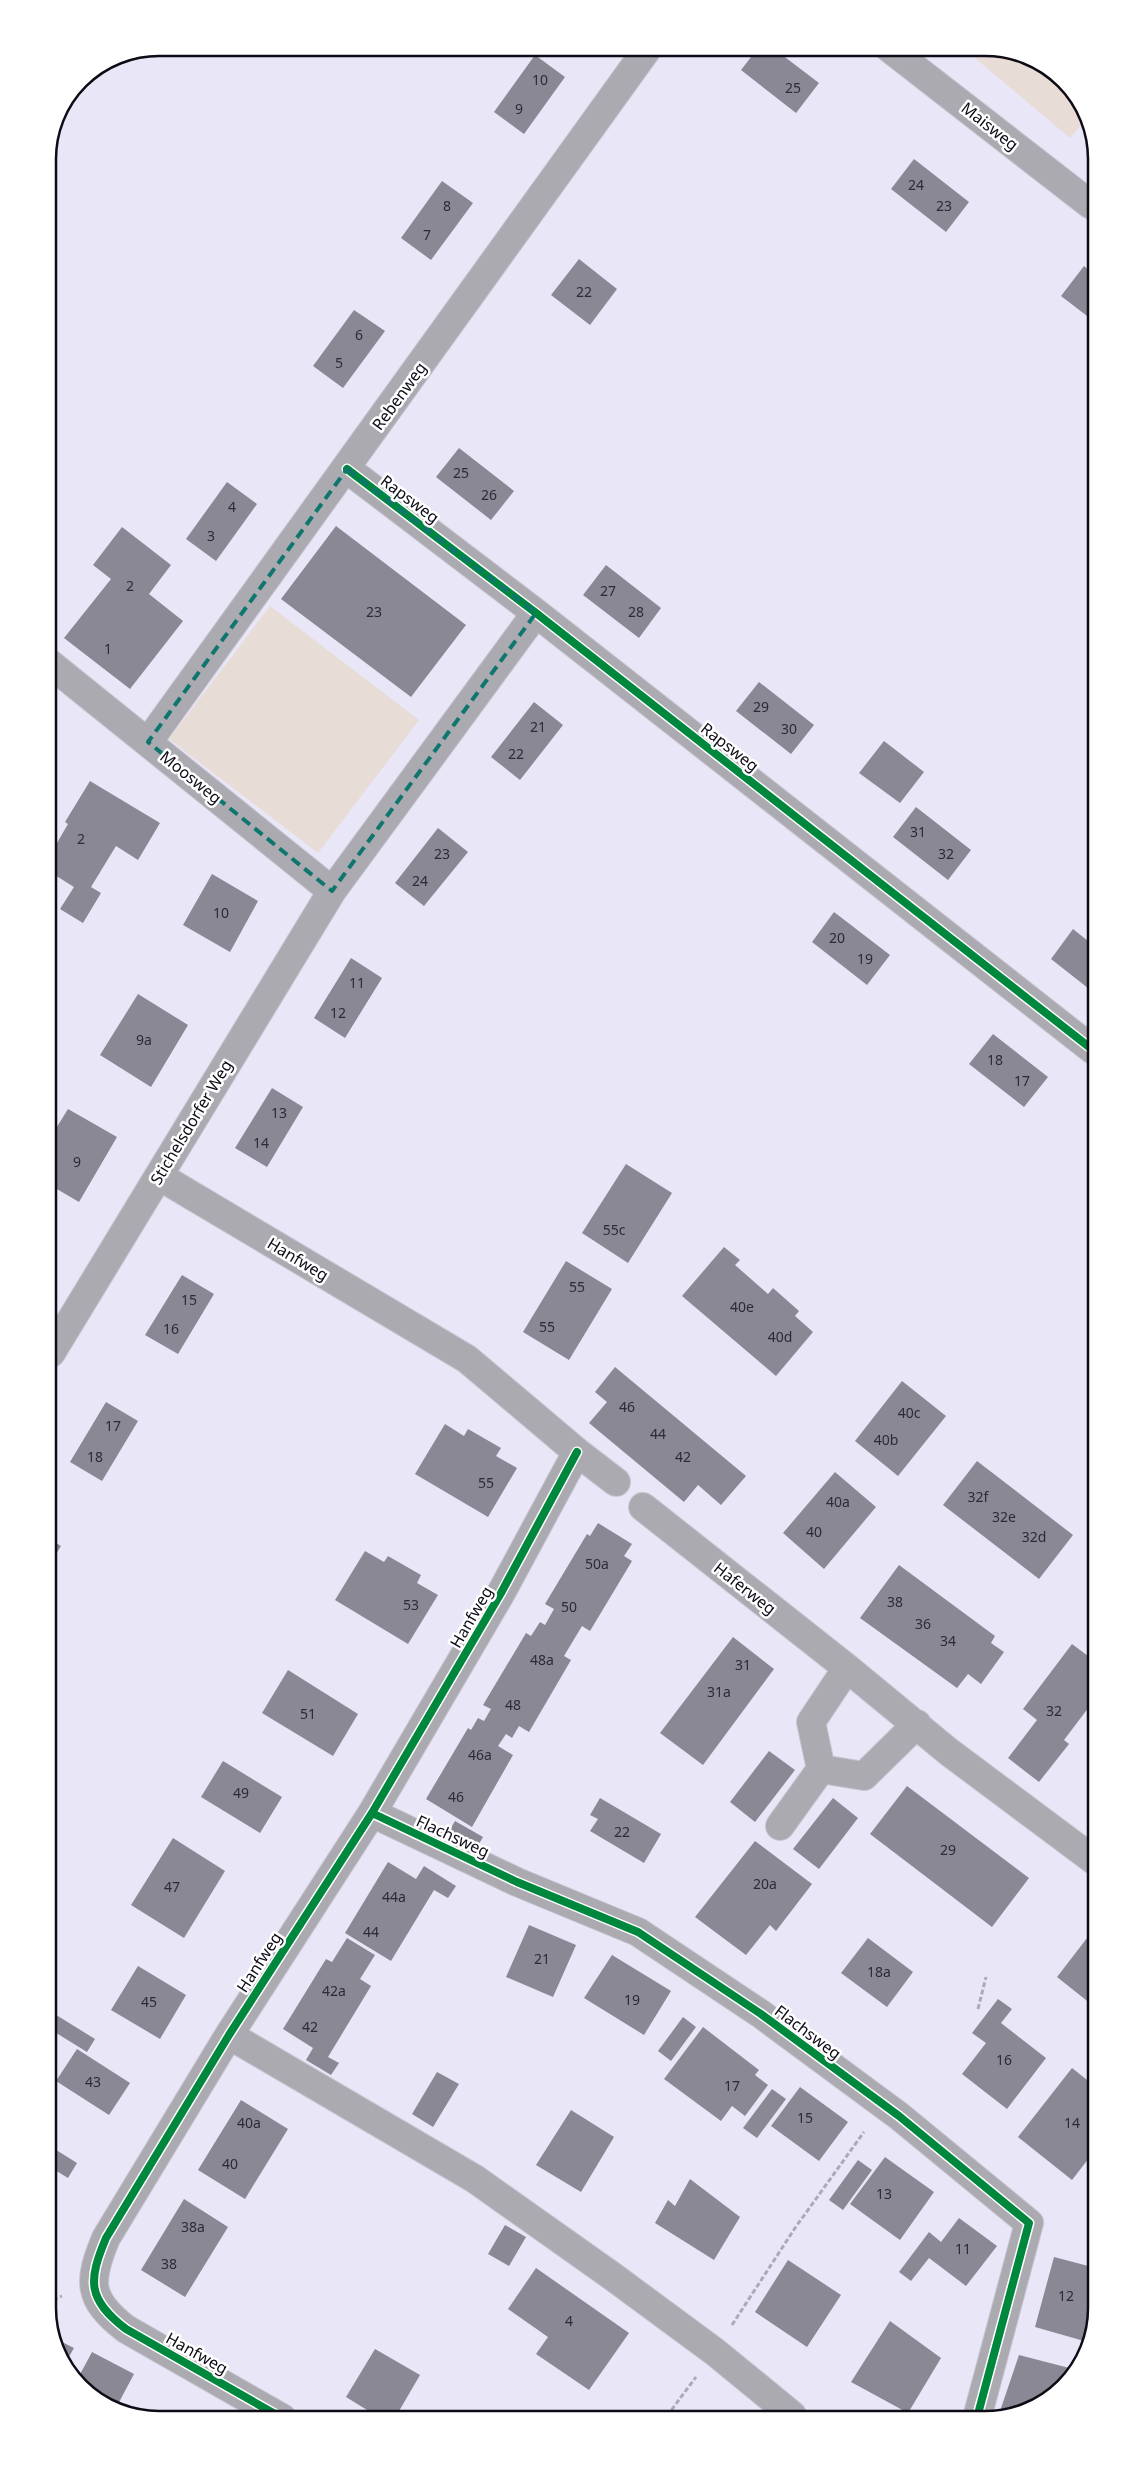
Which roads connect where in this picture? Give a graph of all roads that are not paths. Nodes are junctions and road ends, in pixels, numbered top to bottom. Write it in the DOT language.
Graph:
graph roads {
  1 [pos="642,56"];
  2 [pos="899,56"];
  3 [pos="1088,203"];
  4 [pos="347,469"];
  5 [pos="536,613"];
  6 [pos="56,669"];
  7 [pos="148,742"];
  8 [pos="332,891"];
  9 [pos="1088,1046"];
  10 [pos="158,1176"];
  11 [pos="56,1346"];
  12 [pos="577,1452"];
  13 [pos="616,1482"];
  14 [pos="643,1507"];
  15 [pos="847,1668"];
  16 [pos="917,1724"];
  17 [pos="820,1769"];
  18 [pos="372,1813"];
  19 [pos="780,1826"];
  20 [pos="1088,1856"];
  21 [pos="229,2035"];
  22 [pos="270,2411"];
  23 [pos="787,2411"];
  24 [pos="979,2411"];
  1 -- 4 [label="street, Rebenweg"];
  2 -- 3 [label="street, Maisweg"];
  4 -- 5 [label="street, Rapsweg"];
  4 -- 7 [label="street, Rebenweg"];
  5 -- 8 [label="street"];
  5 -- 9 [label="street, Rapsweg"];
  6 -- 7 [label="street, Moosweg"];
  7 -- 8 [label="street, Moosweg"];
  8 -- 10 [label="street, Stichelsdorfer Weg"];
  10 -- 11 [label="street, Stichelsdorfer Weg"];
  10 -- 12 [label="street, Hanfweg"];
  12 -- 13 [label="street"];
  12 -- 18 [label="street, Hanfweg"];
  14 -- 15 [label="street, Haferweg"];
  15 -- 16 [label="street, Haferweg"];
  15 -- 17 [label="street"];
  16 -- 17 [label="street"];
  16 -- 20 [label="street, Haferweg"];
  17 -- 19 [label="street"];
  18 -- 21 [label="street, Hanfweg"];
  18 -- 24 [label="street, Flachsweg"];
  21 -- 22 [label="street, Hanfweg"];
  21 -- 23 [label="street"];
}
